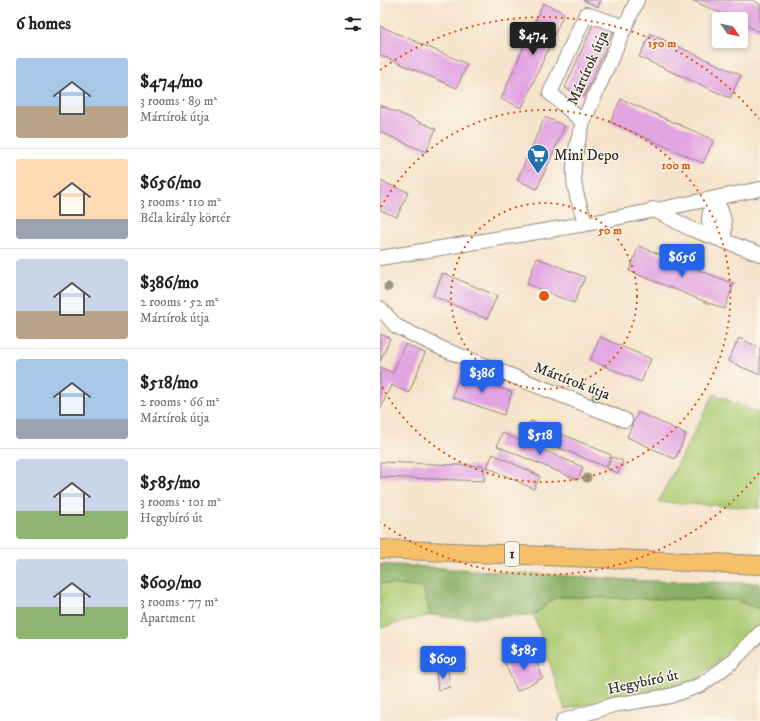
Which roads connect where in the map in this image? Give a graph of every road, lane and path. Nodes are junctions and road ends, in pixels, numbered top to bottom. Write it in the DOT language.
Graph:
graph roads {
  1 [pos="637,0"];
  2 [pos="624,27"];
  3 [pos="583,122"];
  4 [pos="760,189"];
  5 [pos="715,198"];
  6 [pos="653,209"];
  7 [pos="586,224"];
  8 [pos="723,241"];
  9 [pos="760,254"];
  10 [pos="380,258"];
  11 [pos="380,308"];
  12 [pos="625,420"];
  13 [pos="380,549"];
  14 [pos="760,565"];
  15 [pos="760,633"];
  16 [pos="563,721"];
  1 -- 2 [label="street, Mártírok útja"];
  2 -- 3 [label="street, Mártírok útja"];
  2 -- 3 [label="street, Mártírok útja"];
  3 -- 7 [label="street, Mártírok útja"];
  4 -- 5 [label="street"];
  5 -- 6 [label="street"];
  5 -- 8 [label="street"];
  6 -- 7 [label="street"];
  6 -- 8 [label="street"];
  7 -- 10 [label="street"];
  8 -- 9 [label="street"];
  11 -- 12 [label="street, Mártírok útja"];
  13 -- 14 [label="main road, 1"];
  15 -- 16 [label="street, Hegybíró út"];
}
